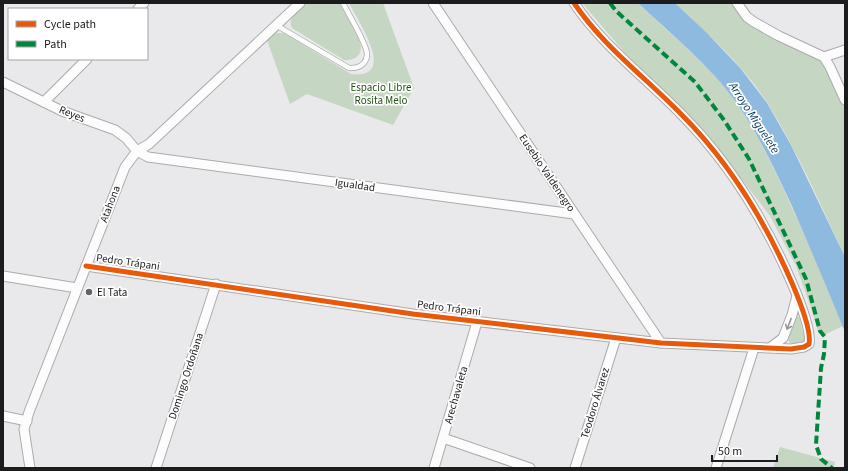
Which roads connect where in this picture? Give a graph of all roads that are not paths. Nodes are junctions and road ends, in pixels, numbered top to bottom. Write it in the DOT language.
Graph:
graph roads {
  1 [pos="300,3"];
  2 [pos="343,3"];
  3 [pos="433,3"];
  4 [pos="574,3"];
  5 [pos="737,3"];
  6 [pos="276,25"];
  7 [pos="845,50"];
  8 [pos="824,57"];
  9 [pos="86,60"];
  10 [pos="3,82"];
  11 [pos="845,100"];
  12 [pos="44,102"];
  13 [pos="137,151"];
  14 [pos="574,214"];
  15 [pos="86,266"];
  16 [pos="3,276"];
  17 [pos="216,284"];
  18 [pos="77,288"];
  19 [pos="797,294"];
  20 [pos="477,322"];
  21 [pos="616,338"];
  22 [pos="661,343"];
  23 [pos="771,347"];
  24 [pos="754,348"];
  25 [pos="3,416"];
  26 [pos="27,421"];
  27 [pos="443,438"];
  28 [pos="30,468"];
  29 [pos="156,468"];
  30 [pos="434,468"];
  31 [pos="530,468"];
  32 [pos="575,468"];
  33 [pos="716,468"];
  1 -- 6 [label="street, Atahona"];
  2 -- 6 [label="lane"];
  3 -- 14 [label="street, Eusebio Valdenegro"];
  4 -- 19 [label="street"];
  5 -- 8 [label="street"];
  6 -- 13 [label="street, Atahona"];
  7 -- 8 [label="street"];
  8 -- 11 [label="street"];
  9 -- 12 [label="street"];
  10 -- 12 [label="street, Reyes"];
  12 -- 13 [label="street, Reyes"];
  13 -- 14 [label="street, Igualdad"];
  13 -- 15 [label="street, Atahona"];
  14 -- 22 [label="street, Eusebio Valdenegro"];
  15 -- 17 [label="street, Pedro Trápani"];
  15 -- 18 [label="street, Atahona"];
  16 -- 18 [label="street"];
  17 -- 20 [label="street, Pedro Trápani"];
  17 -- 29 [label="street, Domingo Ordoñana"];
  18 -- 26 [label="street, Atahona"];
  19 -- 23 [label="street, one-way"];
  19 -- 23 [label="street, Pedro Trápani"];
  20 -- 21 [label="street, Pedro Trápani"];
  20 -- 27 [label="street, Arechavaleta"];
  21 -- 22 [label="street, Pedro Trápani"];
  21 -- 32 [label="street, Teodoro Álvarez"];
  22 -- 24 [label="street, Pedro Trápani"];
  23 -- 24 [label="street, Pedro Trápani"];
  24 -- 33 [label="street"];
  25 -- 26 [label="street"];
  26 -- 28 [label="street, Atahona"];
  27 -- 30 [label="street, Arechavaleta"];
  27 -- 31 [label="street"];
}
